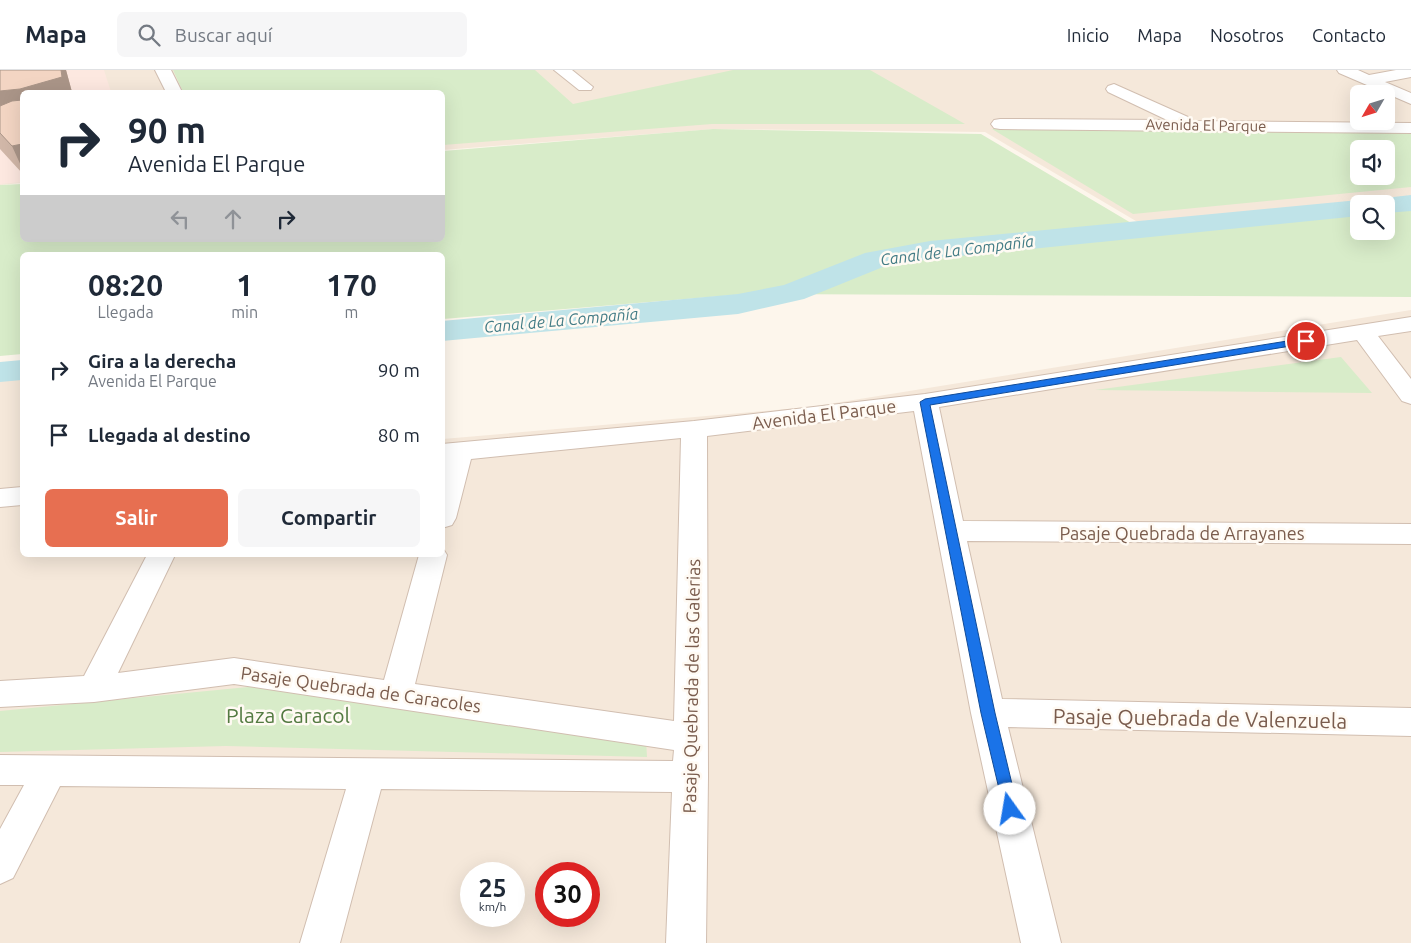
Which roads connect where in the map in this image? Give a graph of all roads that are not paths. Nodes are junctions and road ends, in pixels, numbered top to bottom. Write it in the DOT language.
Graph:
graph roads {
  1 [pos="163,70"];
  2 [pos="562,70"];
  3 [pos="1345,70"];
  4 [pos="1411,72"];
  5 [pos="1367,80"];
  6 [pos="585,87"];
  7 [pos="1114,89"];
  8 [pos="173,90"];
  9 [pos="1411,99"];
  10 [pos="1000,124"];
  11 [pos="1190,125"];
  12 [pos="1411,128"];
  13 [pos="1411,324"];
  14 [pos="1363,332"];
  15 [pos="1411,396"];
  16 [pos="925,402"];
  17 [pos="694,429"];
  18 [pos="451,452"];
  19 [pos="20,496"];
  20 [pos="445,496"];
  21 [pos="0,498"];
  22 [pos="952,531"];
  23 [pos="1411,534"];
  24 [pos="160,557"];
  25 [pos="432,557"];
  26 [pos="94,688"];
  27 [pos="396,693"];
  28 [pos="0,694"];
  29 [pos="988,713"];
  30 [pos="1411,722"];
  31 [pos="691,738"];
  32 [pos="0,770"];
  33 [pos="50,771"];
  34 [pos="367,775"];
  35 [pos="691,777"];
  36 [pos="0,866"];
  37 [pos="320,943"];
  38 [pos="686,943"];
  39 [pos="1041,943"];
  1 -- 8 [label="street"];
  2 -- 6 [label="street"];
  3 -- 5 [label="street"];
  4 -- 5 [label="street"];
  5 -- 9 [label="street"];
  7 -- 11 [label="street"];
  10 -- 11 [label="street, Avenida El Parque"];
  11 -- 12 [label="street, Avenida El Parque"];
  13 -- 14 [label="street, Avenida El Parque"];
  14 -- 15 [label="street"];
  14 -- 16 [label="street, Avenida El Parque"];
  16 -- 17 [label="street, Avenida El Parque"];
  16 -- 22 [label="street"];
  17 -- 18 [label="street, Avenida El Parque"];
  17 -- 31 [label="street, Pasaje Quebrada de las Galerias"];
  18 -- 20 [label="street"];
  19 -- 21 [label="street"];
  22 -- 23 [label="street, Pasaje Quebrada de Arrayanes"];
  22 -- 29 [label="street"];
  24 -- 26 [label="street"];
  25 -- 27 [label="street"];
  26 -- 27 [label="street, Pasaje Quebrada de Caracoles"];
  26 -- 28 [label="street, Pasaje Quebrada de Caracoles"];
  27 -- 31 [label="street, Pasaje Quebrada de Caracoles"];
  29 -- 30 [label="street, Pasaje Quebrada de Valenzuela"];
  29 -- 39 [label="street"];
  31 -- 35 [label="street, Pasaje Quebrada de las Galerias"];
  32 -- 33 [label="street"];
  33 -- 34 [label="street"];
  33 -- 36 [label="street"];
  34 -- 35 [label="street"];
  34 -- 37 [label="street"];
  35 -- 38 [label="street, Pasaje Quebrada de las Galerias"];
}
